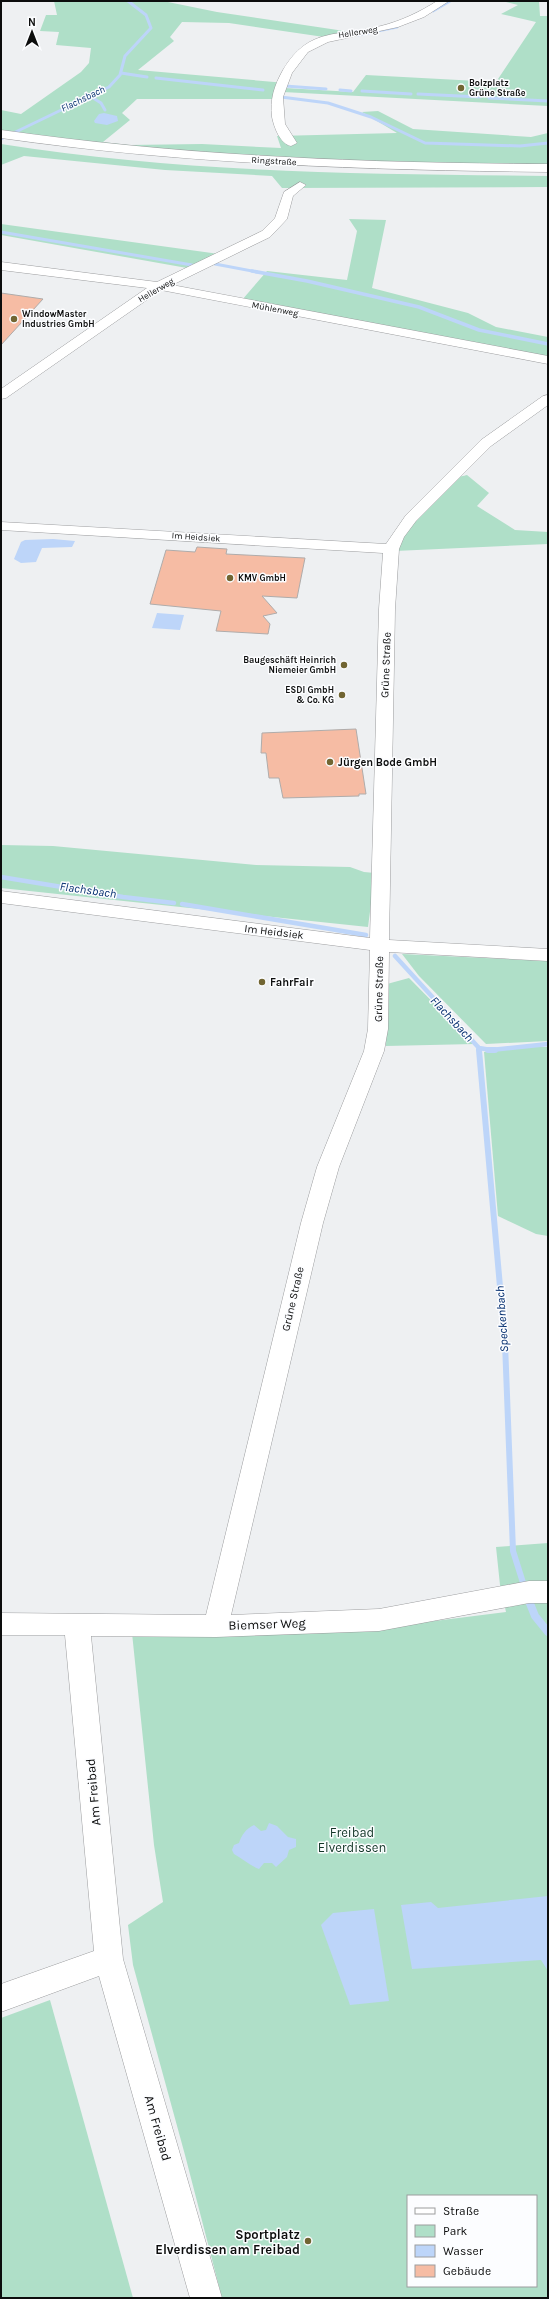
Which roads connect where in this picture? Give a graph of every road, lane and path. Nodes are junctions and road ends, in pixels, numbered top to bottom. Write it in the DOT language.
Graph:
graph roads {
  1 [pos="444,1"];
  2 [pos="1,134"];
  3 [pos="1,141"];
  4 [pos="291,143"];
  5 [pos="51,145"];
  6 [pos="548,168"];
  7 [pos="548,174"];
  8 [pos="300,185"];
  9 [pos="1,266"];
  10 [pos="159,286"];
  11 [pos="548,360"];
  12 [pos="1,395"];
  13 [pos="548,399"];
  14 [pos="1,526"];
  15 [pos="391,549"];
  16 [pos="1,897"];
  17 [pos="379,945"];
  18 [pos="548,955"];
  19 [pos="539,1592"];
  20 [pos="1,1624"];
  21 [pos="77,1624"];
  22 [pos="216,1626"];
  23 [pos="109,1959"];
  24 [pos="1,1998"];
  25 [pos="206,2298"];
  1 -- 4 [label="street, Hellerweg"];
  2 -- 5 [label="highway, Ringstraße"];
  3 -- 5 [label="highway, Ringstraße"];
  5 -- 6 [label="highway, Ringstraße"];
  5 -- 7 [label="highway, Ringstraße"];
  8 -- 10 [label="street, Hellerweg"];
  9 -- 10 [label="street, Mühlenweg"];
  10 -- 11 [label="street, Mühlenweg"];
  10 -- 12 [label="street, Hellerweg"];
  13 -- 15 [label="street, Grüne Straße"];
  14 -- 15 [label="street, Im Heidsiek"];
  15 -- 17 [label="street, Grüne Straße"];
  16 -- 17 [label="street, Im Heidsiek"];
  17 -- 18 [label="street, Im Heidsiek"];
  17 -- 22 [label="street, Grüne Straße"];
  19 -- 22 [label="street, Biemser Weg"];
  20 -- 21 [label="street, Biemser Weg"];
  21 -- 22 [label="street, Biemser Weg"];
  21 -- 23 [label="street, Am Freibad"];
  23 -- 24 [label="street"];
  23 -- 25 [label="street, Am Freibad"];
}
